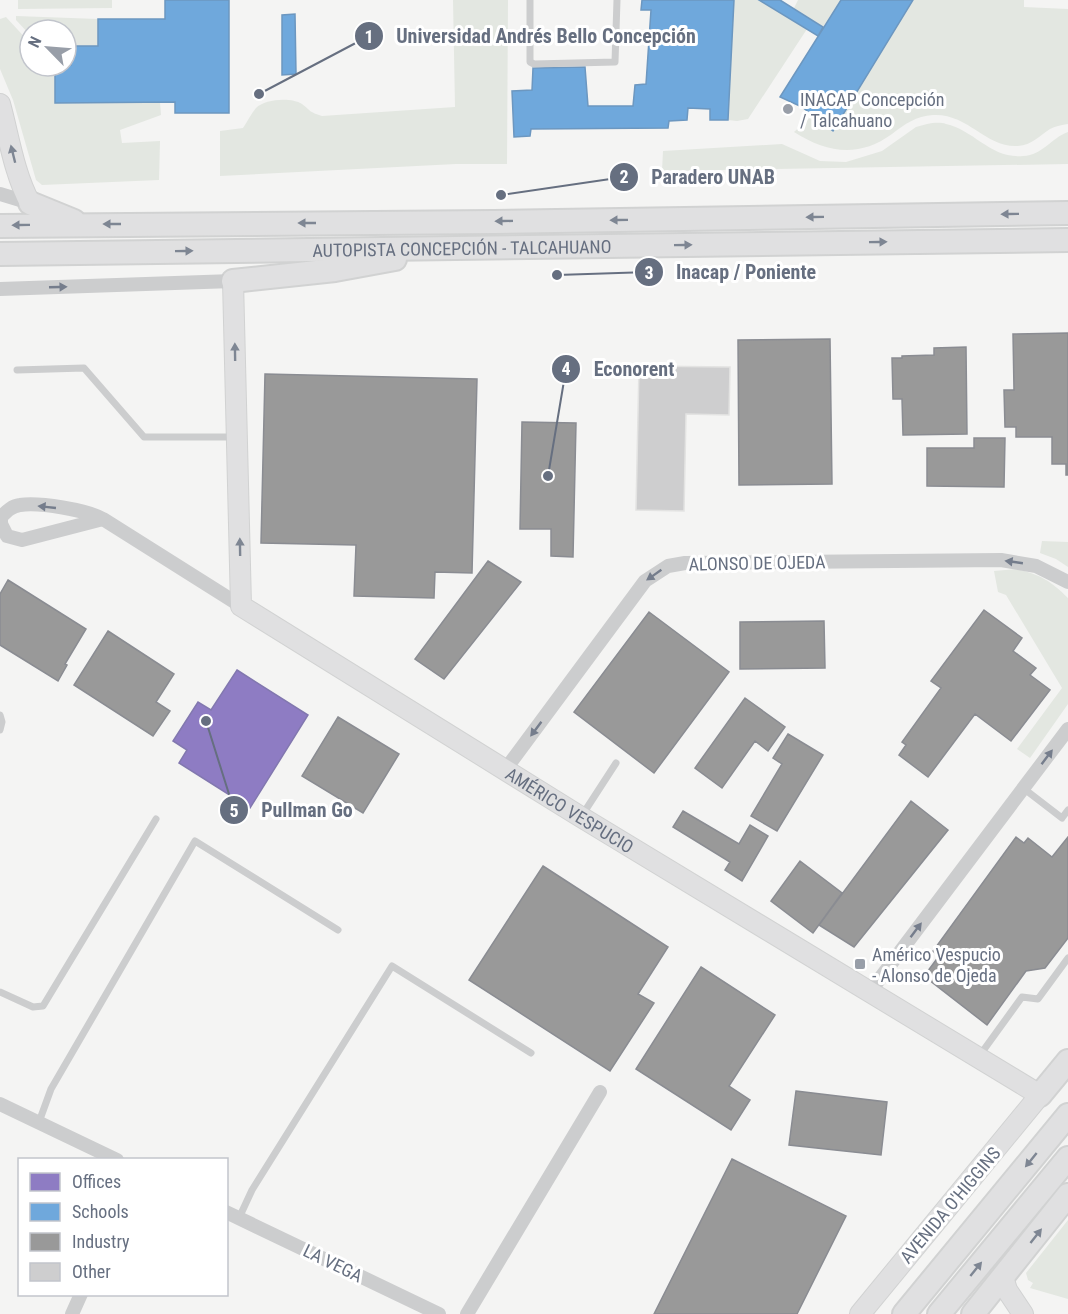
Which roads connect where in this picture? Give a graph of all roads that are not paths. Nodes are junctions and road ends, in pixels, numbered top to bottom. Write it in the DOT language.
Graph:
graph roads {
  1 [pos="530,0"];
  2 [pos="617,0"];
  3 [pos="0,104"];
  4 [pos="0,194"];
  5 [pos="30,203"];
  6 [pos="1068,213"];
  7 [pos="84,225"];
  8 [pos="0,226"];
  9 [pos="1068,240"];
  10 [pos="445,248"];
  11 [pos="0,254"];
  12 [pos="233,281"];
  13 [pos="0,289"];
  14 [pos="17,370"];
  15 [pos="237,437"];
  16 [pos="7,507"];
  17 [pos="104,519"];
  18 [pos="1068,582"];
  19 [pos="241,606"];
  20 [pos="0,715"];
  21 [pos="1068,729"];
  22 [pos="0,730"];
  23 [pos="616,763"];
  24 [pos="505,770"];
  25 [pos="1023,788"];
  26 [pos="1068,810"];
  27 [pos="581,818"];
  28 [pos="156,819"];
  29 [pos="338,930"];
  30 [pos="1068,958"];
  31 [pos="0,992"];
  32 [pos="869,993"];
  33 [pos="531,1053"];
  34 [pos="978,1059"];
  35 [pos="1068,1061"];
  36 [pos="600,1092"];
  37 [pos="1040,1095"];
  38 [pos="0,1104"];
  39 [pos="1068,1115"];
  40 [pos="39,1122"];
  41 [pos="113,1158"];
  42 [pos="1068,1158"];
  43 [pos="1068,1195"];
  44 [pos="233,1215"];
  45 [pos="1003,1277"];
  46 [pos="80,1296"];
  47 [pos="72,1314"];
  48 [pos="439,1314"];
  49 [pos="467,1314"];
  50 [pos="860,1314"];
  51 [pos="904,1314"];
  52 [pos="939,1314"];
  53 [pos="973,1314"];
  54 [pos="1023,1314"];
  1 -- 2 [label="lane"];
  5 -- 3 [label="street, one-way"];
  4 -- 5 [label="street"];
  5 -- 7 [label="main road"];
  6 -- 7 [label="main road, AUTOPISTA CONCEPCIÓN - TALCAHUANO, one-way"];
  7 -- 8 [label="main road, AUTOPISTA CONCEPCIÓN - TALCAHUANO, one-way"];
  10 -- 9 [label="main road, AUTOPISTA CONCEPCIÓN - TALCAHUANO, one-way"];
  11 -- 10 [label="main road, AUTOPISTA CONCEPCIÓN - TALCAHUANO, one-way"];
  10 -- 12 [label="main road"];
  13 -- 12 [label="street, one-way"];
  15 -- 12 [label="street, one-way"];
  14 -- 15 [label="lane"];
  19 -- 15 [label="street, one-way"];
  17 -- 16 [label="street, AMÉRICO VESPUCIO, one-way"];
  16 -- 17 [label="street, AMÉRICO VESPUCIO"];
  17 -- 19 [label="street, AMÉRICO VESPUCIO"];
  18 -- 24 [label="street, ALONSO DE OJEDA, one-way"];
  19 -- 24 [label="street, AMÉRICO VESPUCIO"];
  20 -- 22 [label="lane"];
  25 -- 21 [label="street, one-way"];
  23 -- 27 [label="lane"];
  24 -- 27 [label="street, AMÉRICO VESPUCIO"];
  25 -- 26 [label="lane"];
  32 -- 25 [label="street, one-way"];
  27 -- 32 [label="street, AMÉRICO VESPUCIO"];
  28 -- 31 [label="lane"];
  29 -- 40 [label="lane"];
  30 -- 34 [label="lane"];
  32 -- 34 [label="street, AMÉRICO VESPUCIO"];
  33 -- 44 [label="lane"];
  34 -- 37 [label="street, AMÉRICO VESPUCIO"];
  35 -- 37 [label="main road"];
  36 -- 49 [label="street"];
  37 -- 50 [label="street, AVENIDA O'HIGGINS"];
  38 -- 40 [label="street"];
  39 -- 51 [label="main road, AVENIDA O'HIGGINS, one-way"];
  40 -- 41 [label="street"];
  52 -- 42 [label="main road, one-way"];
  45 -- 43 [label="main road, one-way"];
  44 -- 48 [label="street, LA VEGA"];
  45 -- 53 [label="main road"];
  45 -- 54 [label="street"];
  46 -- 47 [label="street"];
}
